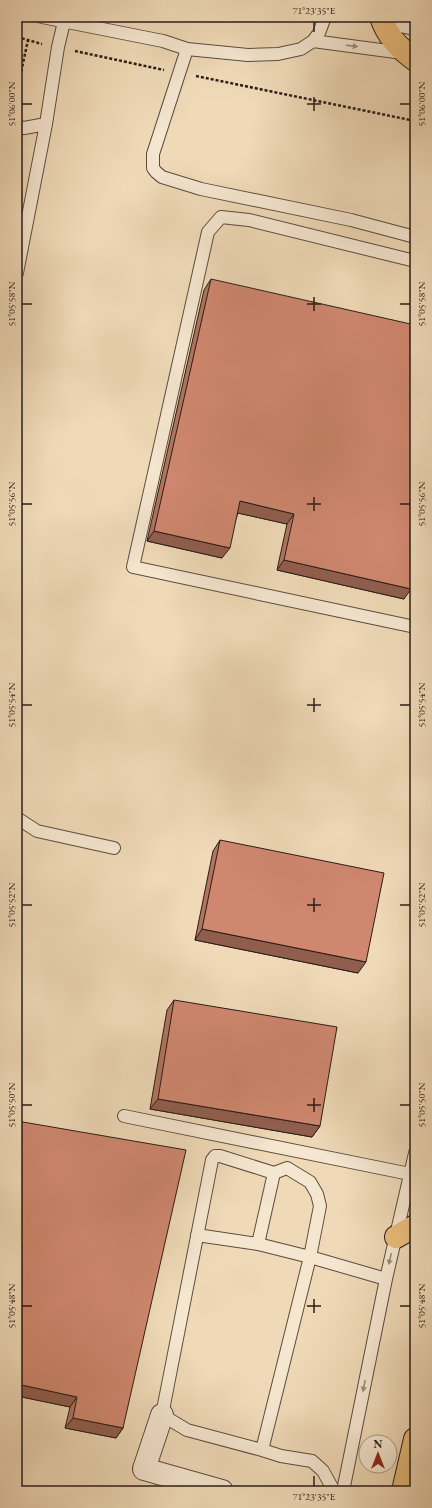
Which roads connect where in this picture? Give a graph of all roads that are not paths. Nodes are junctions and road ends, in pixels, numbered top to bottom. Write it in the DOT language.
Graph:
graph roads {
  1 [pos="42,17"];
  2 [pos="325,17"];
  3 [pos="381,17"];
  4 [pos="64,22"];
  5 [pos="415,24"];
  6 [pos="313,42"];
  7 [pos="187,49"];
  8 [pos="410,57"];
  9 [pos="46,124"];
  10 [pos="17,127"];
  11 [pos="415,237"];
  12 [pos="415,261"];
  13 [pos="17,273"];
  14 [pos="415,627"];
  15 [pos="17,818"];
  16 [pos="114,848"];
  17 [pos="124,1116"];
  18 [pos="415,1153"];
  19 [pos="274,1173"];
  20 [pos="410,1174"];
  21 [pos="415,1226"];
  22 [pos="197,1235"];
  23 [pos="396,1236"];
  24 [pos="258,1244"];
  25 [pos="310,1257"];
  26 [pos="386,1279"];
  27 [pos="162,1415"];
  28 [pos="415,1439"];
  29 [pos="262,1450"];
  30 [pos="222,1491"];
  31 [pos="334,1491"];
  32 [pos="343,1491"];
  33 [pos="403,1491"];
  1 -- 4 [label="lane"];
  2 -- 6 [label="lane"];
  3 -- 5 [label="street"];
  3 -- 8 [label="main road"];
  4 -- 7 [label="lane"];
  4 -- 9 [label="lane"];
  6 -- 7 [label="lane"];
  6 -- 8 [label="lane, one-way"];
  7 -- 11 [label="lane"];
  9 -- 10 [label="lane"];
  9 -- 13 [label="lane"];
  12 -- 14 [label="lane"];
  15 -- 16 [label="lane"];
  17 -- 20 [label="lane"];
  18 -- 20 [label="lane"];
  19 -- 22 [label="lane"];
  19 -- 24 [label="lane"];
  19 -- 25 [label="lane"];
  20 -- 23 [label="lane"];
  21 -- 23 [label="main road"];
  22 -- 24 [label="lane"];
  22 -- 27 [label="lane"];
  23 -- 26 [label="lane, one-way"];
  24 -- 25 [label="lane"];
  25 -- 26 [label="lane"];
  25 -- 29 [label="lane"];
  26 -- 32 [label="lane, one-way"];
  27 -- 29 [label="lane"];
  27 -- 30 [label="street"];
  28 -- 33 [label="main road"];
  29 -- 31 [label="lane"];
}
